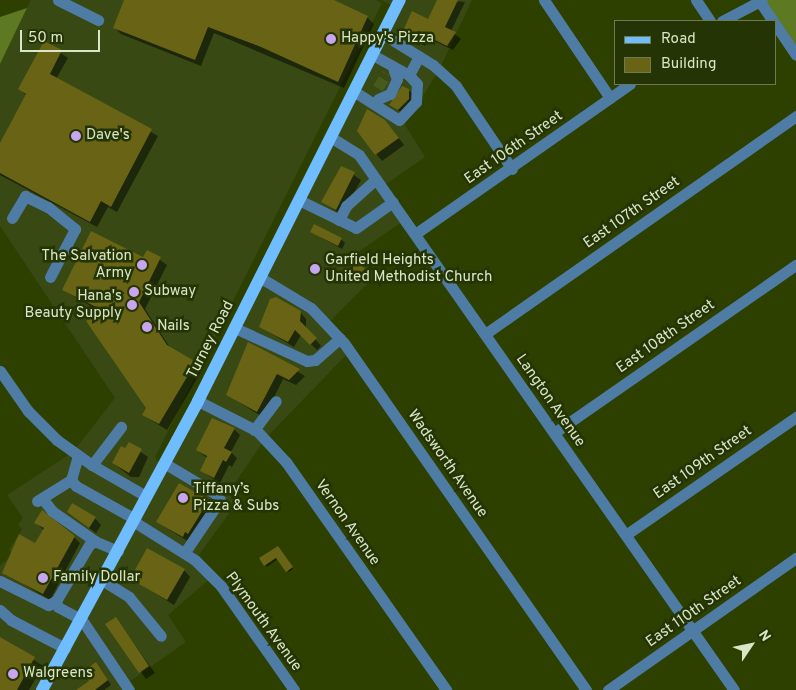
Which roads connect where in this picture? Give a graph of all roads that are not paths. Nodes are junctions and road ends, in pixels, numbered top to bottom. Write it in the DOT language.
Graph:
graph roads {
  1 [pos="58,0"];
  2 [pos="400,0"];
  3 [pos="544,0"];
  4 [pos="696,0"];
  5 [pos="761,1"];
  6 [pos="98,20"];
  7 [pos="709,20"];
  8 [pos="724,20"];
  9 [pos="772,20"];
  10 [pos="776,26"];
  11 [pos="383,34"];
  12 [pos="373,55"];
  13 [pos="796,55"];
  14 [pos="419,56"];
  15 [pos="392,70"];
  16 [pos="409,74"];
  17 [pos="629,85"];
  18 [pos="355,92"];
  19 [pos="377,97"];
  20 [pos="610,98"];
  21 [pos="796,116"];
  22 [pos="332,138"];
  23 [pos="512,169"];
  24 [pos="376,179"];
  25 [pos="301,201"];
  26 [pos="393,202"];
  27 [pos="12,218"];
  28 [pos="339,220"];
  29 [pos="415,234"];
  30 [pos="796,266"];
  31 [pos="50,277"];
  32 [pos="261,278"];
  33 [pos="235,328"];
  34 [pos="484,334"];
  35 [pos="340,338"];
  36 [pos="0,371"];
  37 [pos="198,401"];
  38 [pos="276,401"];
  39 [pos="796,417"];
  40 [pos="121,427"];
  41 [pos="254,430"];
  42 [pos="554,433"];
  43 [pos="78,456"];
  44 [pos="164,463"];
  45 [pos="92,465"];
  46 [pos="71,480"];
  47 [pos="146,496"];
  48 [pos="134,520"];
  49 [pos="627,534"];
  50 [pos="95,541"];
  51 [pos="118,551"];
  52 [pos="185,552"];
  53 [pos="796,558"];
  54 [pos="102,580"];
  55 [pos="0,581"];
  56 [pos="56,601"];
  57 [pos="0,610"];
  58 [pos="82,620"];
  59 [pos="694,630"];
  60 [pos="161,636"];
  61 [pos="65,648"];
  62 [pos="42,690"];
  63 [pos="129,690"];
  64 [pos="294,690"];
  65 [pos="446,690"];
  66 [pos="586,690"];
  67 [pos="608,690"];
  68 [pos="734,690"];
  1 -- 6 [label="street"];
  2 -- 11 [label="main road, Turney Road"];
  3 -- 20 [label="street"];
  4 -- 7 [label="street"];
  5 -- 8 [label="street"];
  5 -- 9 [label="street"];
  10 -- 13 [label="street"];
  11 -- 12 [label="main road, Turney Road"];
  11 -- 14 [label="street"];
  12 -- 15 [label="street"];
  12 -- 18 [label="main road, Turney Road"];
  14 -- 16 [label="street"];
  14 -- 23 [label="street"];
  15 -- 16 [label="street"];
  15 -- 19 [label="street"];
  16 -- 19 [label="street"];
  17 -- 20 [label="street, East 106th Street"];
  18 -- 19 [label="street"];
  18 -- 22 [label="main road, Turney Road"];
  20 -- 23 [label="street, East 106th Street"];
  21 -- 34 [label="street, East 107th Street"];
  22 -- 24 [label="street, Langton Avenue"];
  22 -- 25 [label="main road, Turney Road"];
  23 -- 29 [label="street, East 106th Street"];
  24 -- 26 [label="street, Langton Avenue"];
  24 -- 28 [label="street"];
  25 -- 28 [label="street"];
  25 -- 32 [label="main road, Turney Road"];
  26 -- 28 [label="street"];
  26 -- 29 [label="street, Langton Avenue"];
  27 -- 31 [label="street"];
  29 -- 34 [label="street, Langton Avenue"];
  30 -- 42 [label="street, East 108th Street"];
  32 -- 33 [label="main road, Turney Road"];
  32 -- 35 [label="street, Wadsworth Avenue"];
  33 -- 35 [label="street"];
  33 -- 37 [label="main road, Turney Road"];
  34 -- 42 [label="street, Langton Avenue"];
  35 -- 66 [label="street, Wadsworth Avenue"];
  36 -- 43 [label="street"];
  37 -- 41 [label="street, Vernon Avenue"];
  37 -- 44 [label="main road, Turney Road"];
  38 -- 41 [label="street"];
  39 -- 49 [label="street, East 109th Street"];
  40 -- 45 [label="street"];
  41 -- 65 [label="street, Vernon Avenue"];
  42 -- 49 [label="street, Langton Avenue"];
  43 -- 45 [label="street"];
  43 -- 46 [label="street"];
  44 -- 47 [label="main road, Turney Road"];
  44 -- 52 [label="street"];
  45 -- 47 [label="street"];
  46 -- 48 [label="street, Plymouth Avenue"];
  46 -- 50 [label="street"];
  47 -- 48 [label="main road, Turney Road"];
  48 -- 51 [label="main road, Turney Road"];
  48 -- 52 [label="street, Plymouth Avenue"];
  49 -- 59 [label="street, Langton Avenue"];
  50 -- 51 [label="street"];
  50 -- 56 [label="street"];
  51 -- 54 [label="main road, Turney Road"];
  52 -- 64 [label="street, Plymouth Avenue"];
  53 -- 59 [label="street, East 110th Street"];
  54 -- 58 [label="main road, Turney Road"];
  54 -- 60 [label="street"];
  55 -- 56 [label="street"];
  56 -- 58 [label="street"];
  57 -- 61 [label="street"];
  58 -- 61 [label="main road, Turney Road"];
  58 -- 63 [label="street"];
  59 -- 67 [label="street, East 110th Street"];
  59 -- 68 [label="street, Langton Avenue"];
  61 -- 62 [label="main road, Turney Road"];
}
